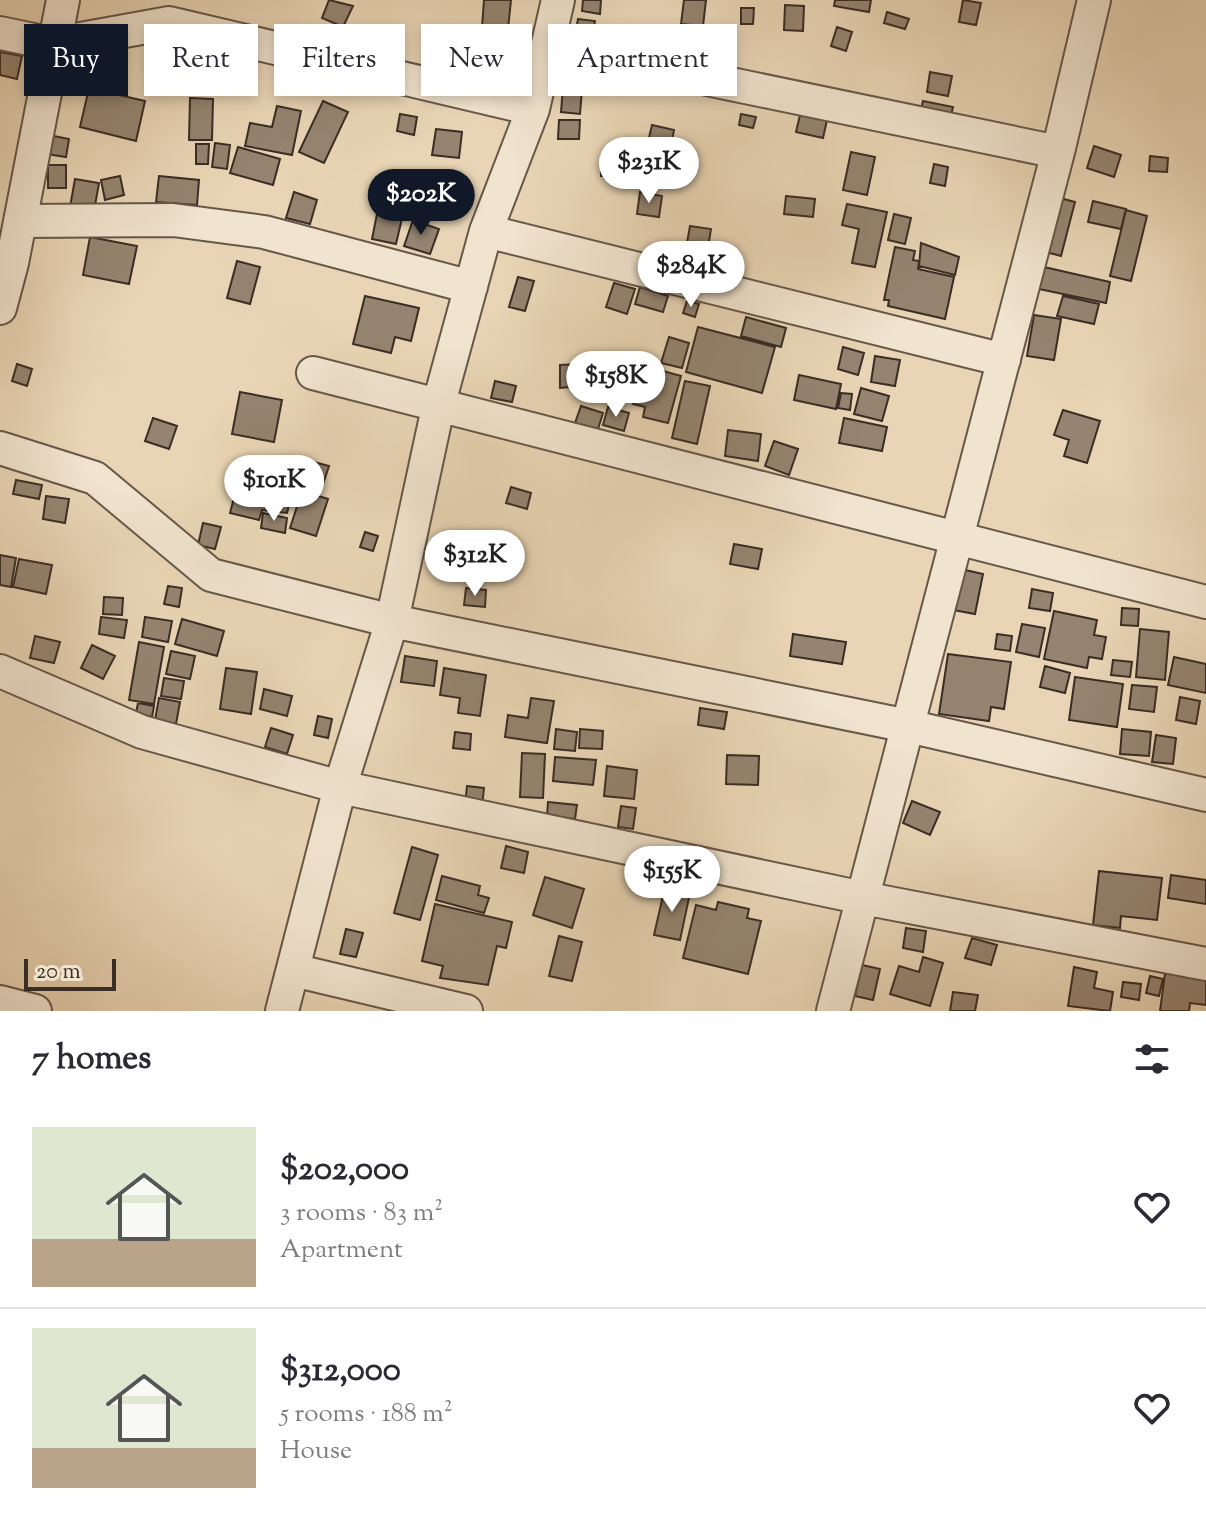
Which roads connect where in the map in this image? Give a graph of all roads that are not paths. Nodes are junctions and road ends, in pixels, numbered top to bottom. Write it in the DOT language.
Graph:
graph roads {
  1 [pos="63,0"];
  2 [pos="558,0"];
  3 [pos="1094,0"];
  4 [pos="58,24"];
  5 [pos="553,24"];
  6 [pos="128,30"];
  7 [pos="0,33"];
  8 [pos="24,38"];
  9 [pos="548,46"];
  10 [pos="737,85"];
  11 [pos="43,96"];
  12 [pos="533,109"];
  13 [pos="1058,152"];
  14 [pos="20,221"];
  15 [pos="486,231"];
  16 [pos="6,261"];
  17 [pos="471,287"];
  18 [pos="0,308"];
  19 [pos="1004,360"];
  20 [pos="313,373"];
  21 [pos="439,403"];
  22 [pos="0,448"];
  23 [pos="957,540"];
  24 [pos="1206,602"];
  25 [pos="392,621"];
  26 [pos="0,671"];
  27 [pos="908,726"];
  28 [pos="340,787"];
  29 [pos="1206,795"];
  30 [pos="863,898"];
  31 [pos="1206,964"];
  32 [pos="293,970"];
  33 [pos="0,1002"];
  34 [pos="35,1011"];
  35 [pos="282,1011"];
  36 [pos="466,1011"];
  37 [pos="833,1011"];
  1 -- 4 [label="street"];
  2 -- 5 [label="street"];
  3 -- 13 [label="street"];
  6 -- 12 [label="street"];
  7 -- 8 [label="street"];
  9 -- 12 [label="street"];
  10 -- 13 [label="street"];
  11 -- 14 [label="street"];
  12 -- 15 [label="street"];
  13 -- 19 [label="street"];
  14 -- 16 [label="street"];
  14 -- 17 [label="street"];
  15 -- 17 [label="street"];
  15 -- 19 [label="street"];
  16 -- 18 [label="street"];
  17 -- 21 [label="street"];
  19 -- 23 [label="street"];
  20 -- 21 [label="street"];
  21 -- 23 [label="street"];
  21 -- 25 [label="street"];
  22 -- 25 [label="street"];
  23 -- 24 [label="street"];
  23 -- 27 [label="street"];
  25 -- 27 [label="street"];
  25 -- 28 [label="street"];
  26 -- 28 [label="street"];
  27 -- 29 [label="street"];
  27 -- 30 [label="street"];
  28 -- 30 [label="street"];
  28 -- 32 [label="street"];
  30 -- 31 [label="street"];
  30 -- 37 [label="street"];
  32 -- 35 [label="street"];
  32 -- 36 [label="street"];
  33 -- 34 [label="street"];
}
